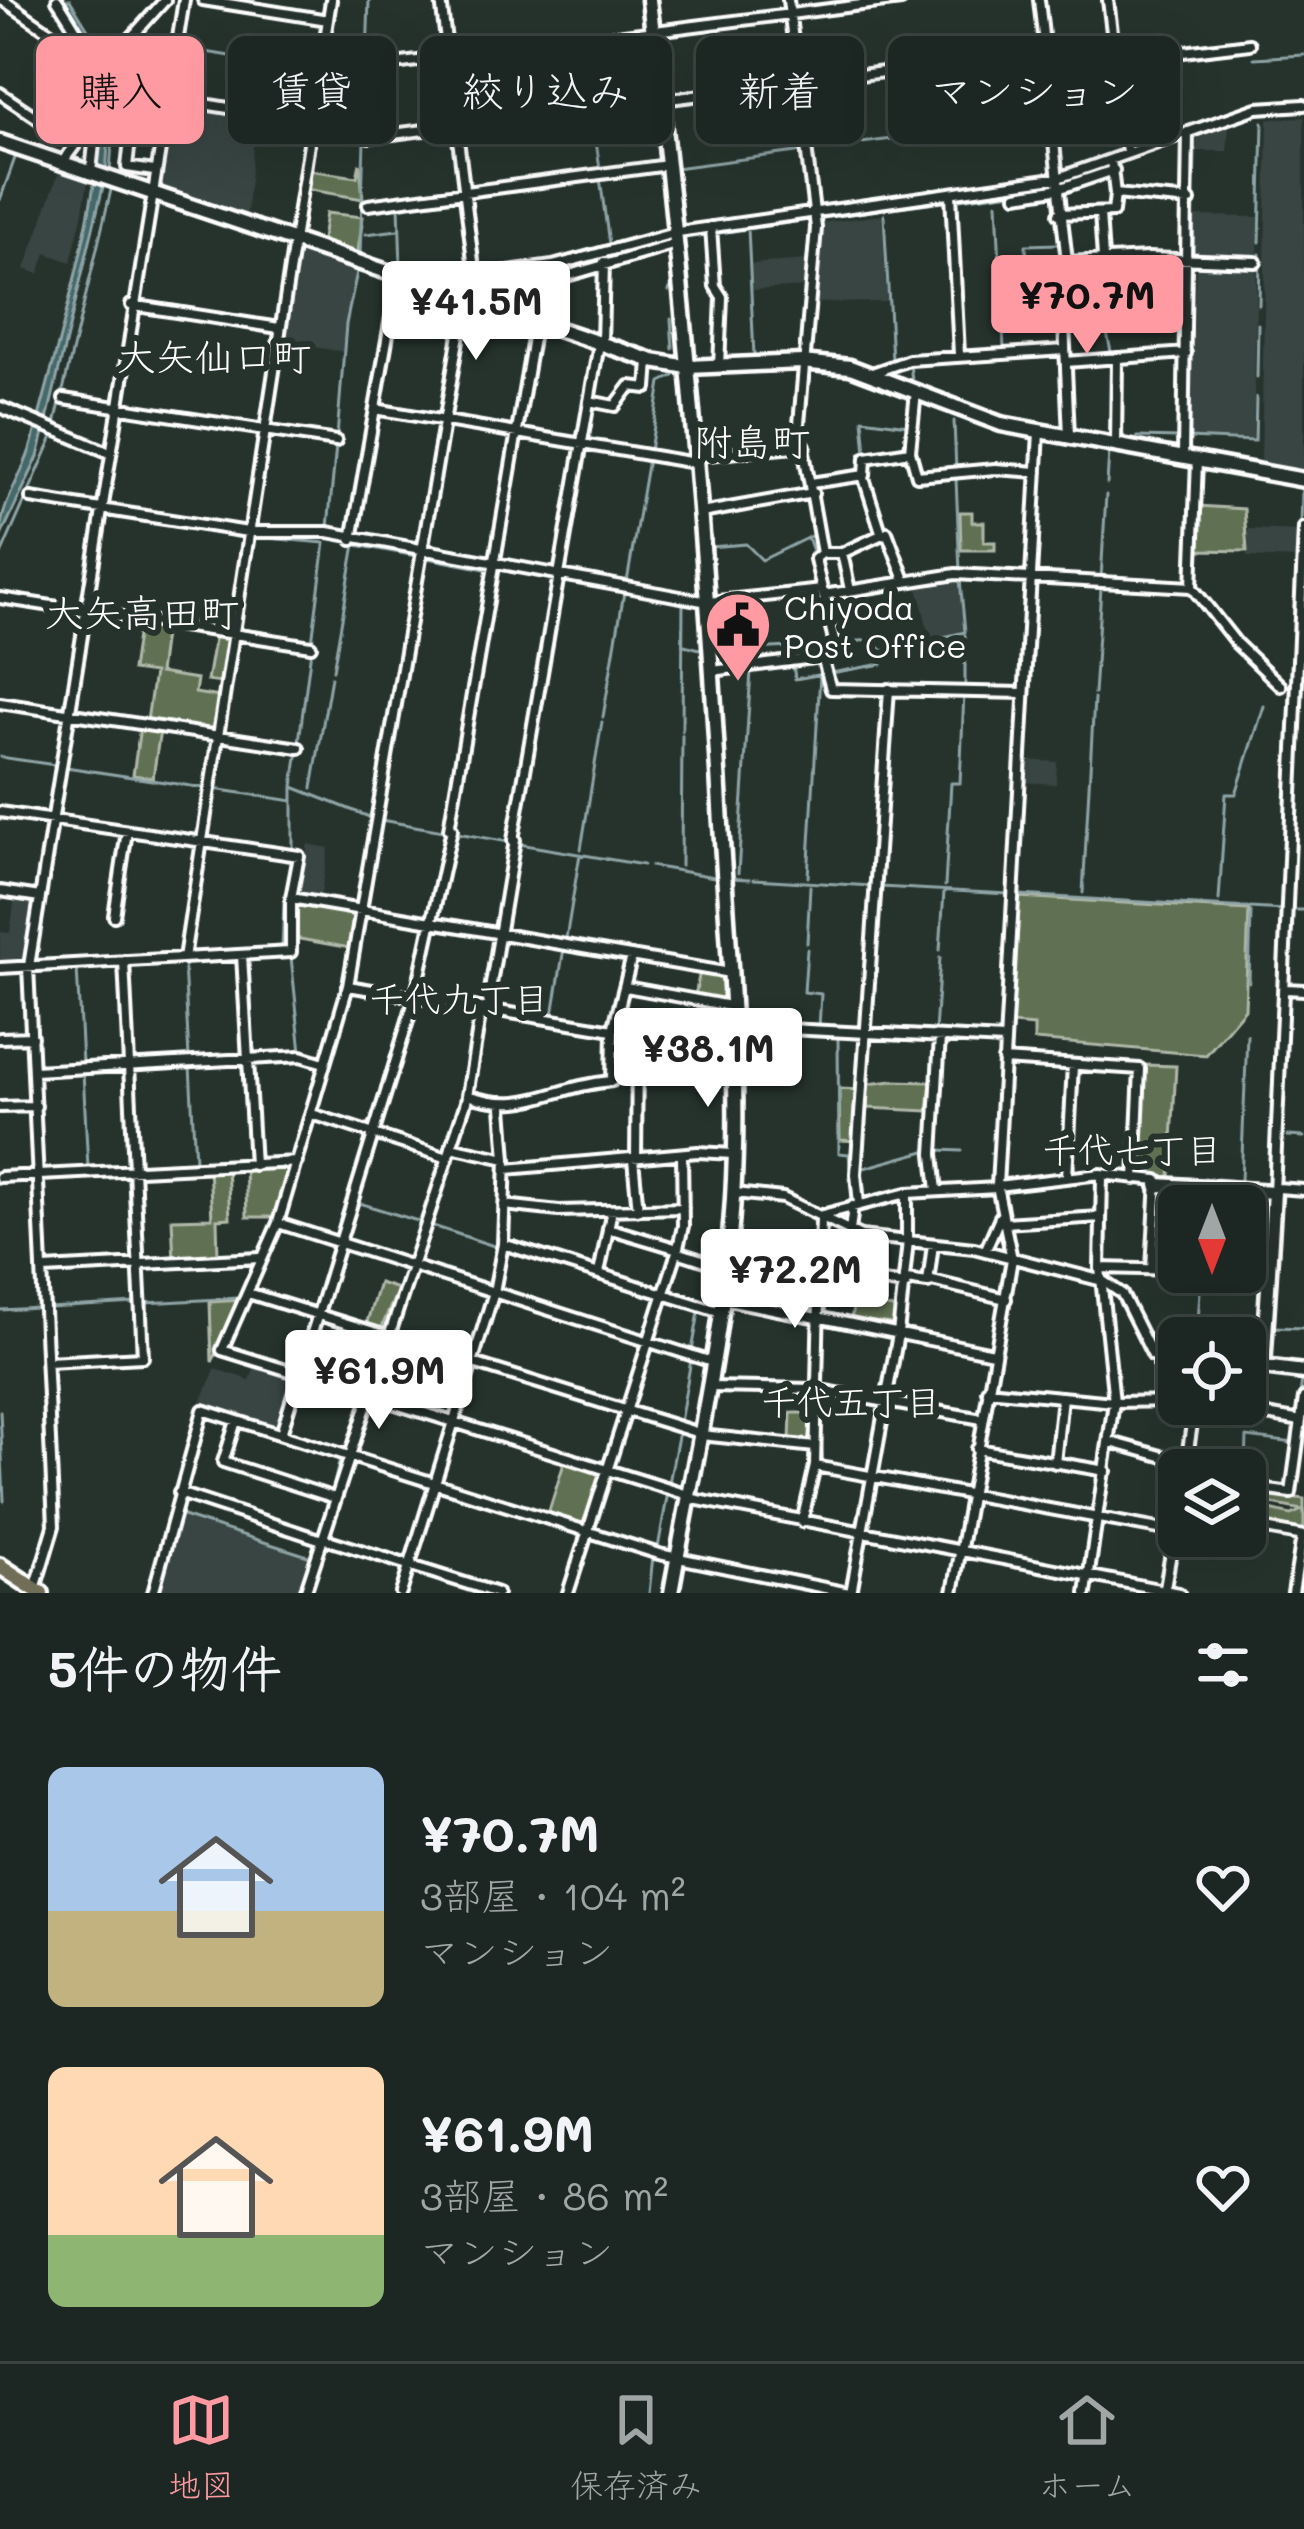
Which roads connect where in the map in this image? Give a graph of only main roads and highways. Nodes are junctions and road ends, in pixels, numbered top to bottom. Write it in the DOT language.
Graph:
graph roads {
  1 [pos="0,1566"];
  2 [pos="38,1591"];
  1 -- 2 [label="main road"];
}
